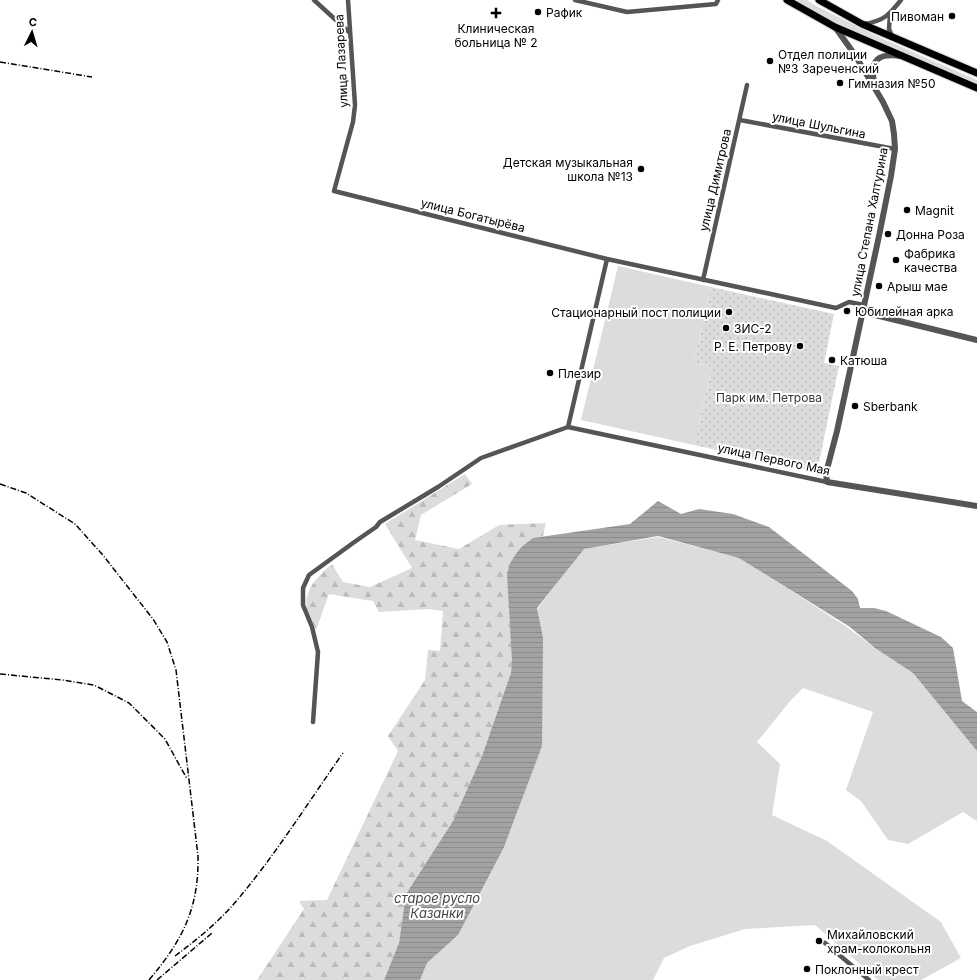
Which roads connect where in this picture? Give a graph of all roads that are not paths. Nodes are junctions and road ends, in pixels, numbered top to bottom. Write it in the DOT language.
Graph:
graph roads {
  1 [pos="314,0"];
  2 [pos="348,0"];
  3 [pos="575,0"];
  4 [pos="718,0"];
  5 [pos="787,0"];
  6 [pos="820,0"];
  7 [pos="901,0"];
  8 [pos="890,14"];
  9 [pos="862,24"];
  10 [pos="835,27"];
  11 [pos="349,32"];
  12 [pos="895,39"];
  13 [pos="904,57"];
  14 [pos="977,74"];
  15 [pos="747,84"];
  16 [pos="874,86"];
  17 [pos="977,88"];
  18 [pos="740,120"];
  19 [pos="895,149"];
  20 [pos="334,191"];
  21 [pos="607,259"];
  22 [pos="703,280"];
  23 [pos="864,305"];
  24 [pos="862,312"];
  25 [pos="977,340"];
  26 [pos="568,427"];
  27 [pos="827,482"];
  28 [pos="977,506"];
  29 [pos="313,722"];
  30 [pos="826,943"];
  31 [pos="869,980"];
  1 -- 11 [label="street"];
  2 -- 11 [label="street, улица Лазарева"];
  3 -- 4 [label="street"];
  5 -- 10 [label="main road"];
  6 -- 9 [label="main road"];
  7 -- 8 [label="street"];
  8 -- 9 [label="street"];
  8 -- 12 [label="street"];
  9 -- 12 [label="main road"];
  10 -- 13 [label="main road"];
  10 -- 16 [label="street, улица Степана Халтурина"];
  11 -- 20 [label="street, улица Лазарева"];
  12 -- 14 [label="main road"];
  13 -- 16 [label="street, улица Степана Халтурина"];
  13 -- 17 [label="main road"];
  15 -- 18 [label="street, улица Димитрова"];
  16 -- 19 [label="street, улица Степана Халтурина"];
  18 -- 19 [label="street, улица Шульгина"];
  18 -- 22 [label="street, улица Димитрова"];
  19 -- 23 [label="street, улица Степана Халтурина"];
  20 -- 21 [label="street, улица Богатырёва"];
  21 -- 22 [label="street, улица Богатырёва"];
  21 -- 26 [label="street"];
  22 -- 23 [label="street, улица Богатырёва"];
  23 -- 24 [label="street, улица Степана Халтурина"];
  24 -- 25 [label="street"];
  24 -- 27 [label="street, улица Степана Халтурина"];
  26 -- 27 [label="street, улица Первого Мая"];
  26 -- 29 [label="street"];
  27 -- 28 [label="street, улица Первого Мая"];
  30 -- 31 [label="street"];
}
